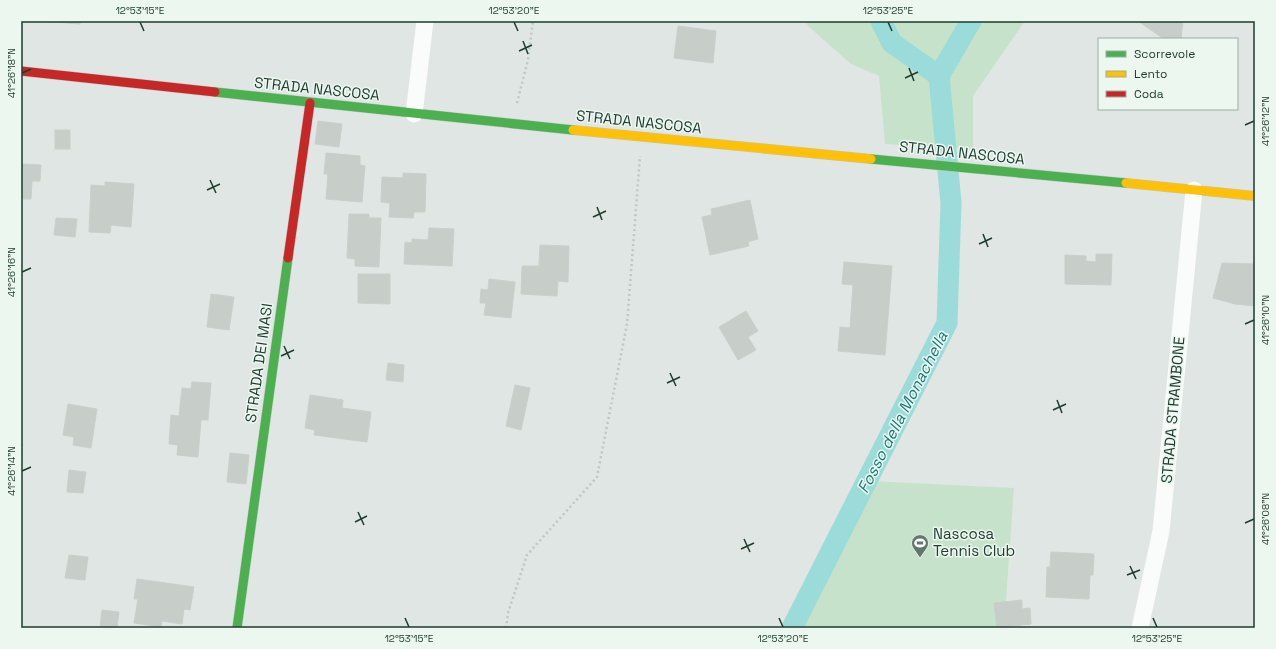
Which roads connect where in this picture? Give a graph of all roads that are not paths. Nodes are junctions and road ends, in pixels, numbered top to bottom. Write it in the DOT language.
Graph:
graph roads {
  1 [pos="425,21"];
  2 [pos="21,71"];
  3 [pos="310,103"];
  4 [pos="414,114"];
  5 [pos="1194,190"];
  6 [pos="1255,196"];
  7 [pos="237,628"];
  8 [pos="1140,628"];
  1 -- 4 [label="street"];
  2 -- 3 [label="street, STRADA NASCOSA"];
  3 -- 4 [label="street, STRADA NASCOSA"];
  3 -- 7 [label="street, STRADA DEI MASI"];
  4 -- 5 [label="street, STRADA NASCOSA"];
  5 -- 6 [label="street, STRADA NASCOSA"];
  5 -- 8 [label="street, STRADA STRAMBONE"];
}
